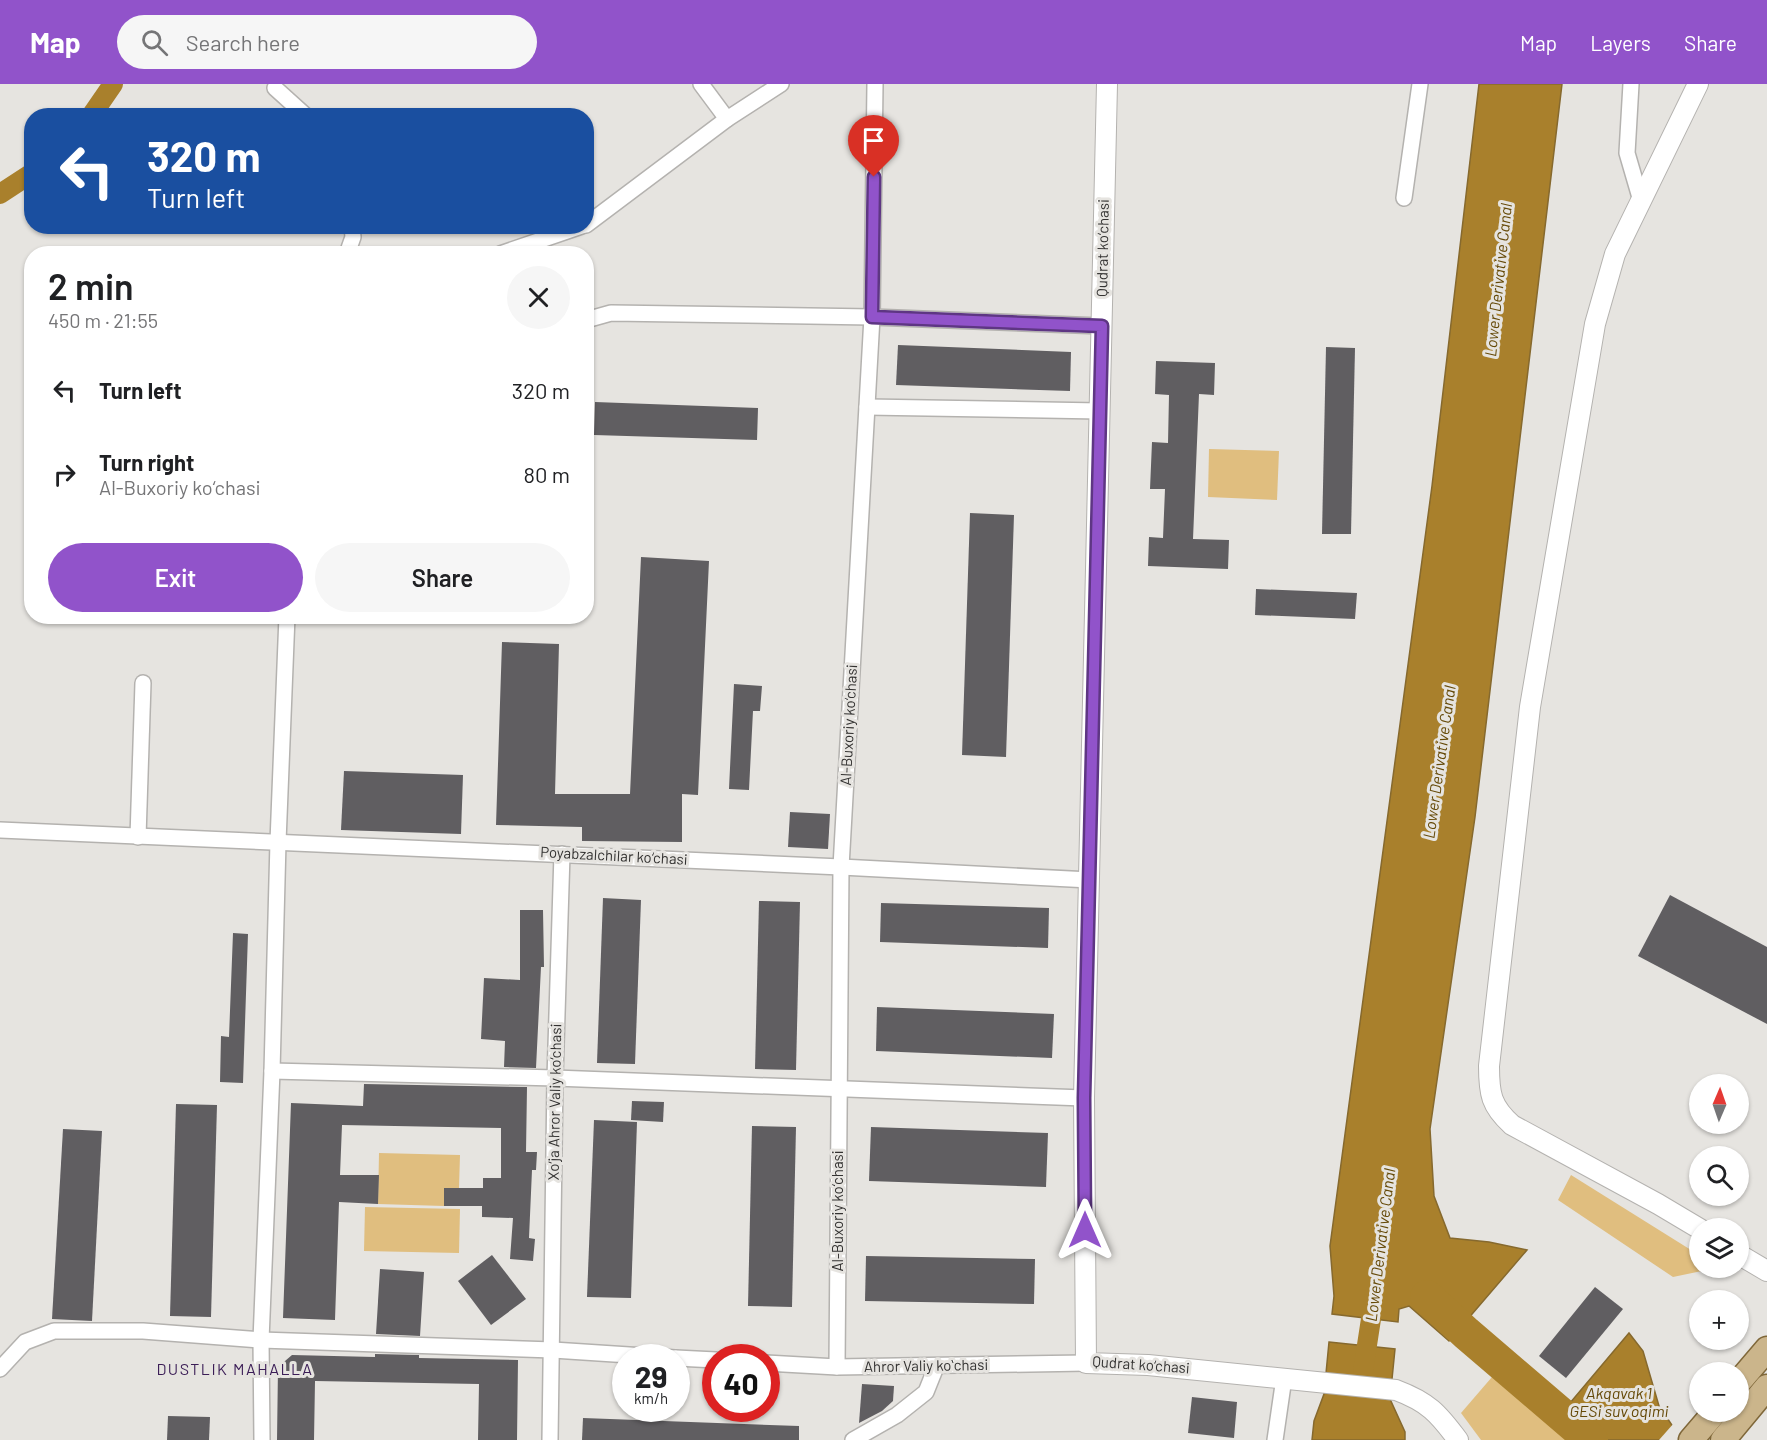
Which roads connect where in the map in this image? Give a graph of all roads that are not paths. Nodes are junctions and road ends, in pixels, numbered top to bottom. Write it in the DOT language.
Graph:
graph roads {
  1 [pos="700,84"];
  2 [pos="781,84"];
  3 [pos="875,84"];
  4 [pos="1107,84"];
  5 [pos="1420,84"];
  6 [pos="1631,84"];
  7 [pos="1698,84"];
  8 [pos="275,88"];
  9 [pos="297,108"];
  10 [pos="728,119"];
  11 [pos="1404,198"];
  12 [pos="1641,201"];
  13 [pos="594,219"];
  14 [pos="560,234"];
  15 [pos="524,246"];
  16 [pos="872,317"];
  17 [pos="594,318"];
  18 [pos="1102,326"];
  19 [pos="867,408"];
  20 [pos="1100,411"];
  21 [pos="287,624"];
  22 [pos="142,683"];
  23 [pos="0,830"];
  24 [pos="138,837"];
  25 [pos="278,842"];
  26 [pos="562,854"];
  27 [pos="841,867"];
  28 [pos="1089,880"];
  29 [pos="272,1071"];
  30 [pos="555,1078"];
  31 [pos="839,1089"];
  32 [pos="1084,1098"];
  33 [pos="1689,1222"];
  34 [pos="1749,1260"];
  35 [pos="1767,1271"];
  36 [pos="261,1340"];
  37 [pos="1767,1349"];
  38 [pos="553,1350"];
  39 [pos="612,1354"];
  40 [pos="1086,1363"];
  41 [pos="780,1364"];
  42 [pos="837,1367"];
  43 [pos="936,1367"];
  44 [pos="0,1369"];
  45 [pos="1749,1370"];
  46 [pos="1284,1378"];
  47 [pos="1767,1387"];
  48 [pos="1706,1422"];
  49 [pos="262,1440"];
  50 [pos="550,1440"];
  51 [pos="853,1440"];
  52 [pos="1275,1440"];
  53 [pos="1458,1440"];
  54 [pos="1691,1440"];
  55 [pos="1723,1440"];
  1 -- 10 [label="street"];
  2 -- 10 [label="street"];
  3 -- 16 [label="street, Al-Buxoriy ko‘chasi"];
  4 -- 18 [label="street, Qudrat ko‘chasi"];
  5 -- 11 [label="street"];
  6 -- 12 [label="street"];
  7 -- 12 [label="street"];
  8 -- 9 [label="street"];
  10 -- 13 [label="street"];
  12 -- 33 [label="street"];
  14 -- 15 [label="street"];
  16 -- 17 [label="street"];
  16 -- 18 [label="street"];
  16 -- 19 [label="street, Al-Buxoriy ko‘chasi"];
  18 -- 20 [label="street, Qudrat ko‘chasi"];
  19 -- 20 [label="street"];
  19 -- 27 [label="street, Al-Buxoriy ko‘chasi"];
  20 -- 28 [label="street, Qudrat ko‘chasi"];
  21 -- 25 [label="street"];
  22 -- 24 [label="street"];
  23 -- 24 [label="street, Poyabzalchilar ko‘chasi"];
  24 -- 25 [label="street, Poyabzalchilar ko‘chasi"];
  25 -- 26 [label="street, Poyabzalchilar ko‘chasi"];
  25 -- 29 [label="street"];
  26 -- 27 [label="street, Poyabzalchilar ko‘chasi"];
  26 -- 30 [label="street, Xo‘ja Ahror Valiy ko‘chasi"];
  27 -- 28 [label="street, Poyabzalchilar ko‘chasi"];
  27 -- 31 [label="street, Al-Buxoriy ko‘chasi"];
  28 -- 32 [label="street, Qudrat ko‘chasi"];
  29 -- 30 [label="street"];
  29 -- 36 [label="street"];
  30 -- 31 [label="street"];
  30 -- 38 [label="street, Xo‘ja Ahror Valiy ko‘chasi"];
  31 -- 32 [label="street"];
  31 -- 42 [label="street, Al-Buxoriy ko‘chasi"];
  32 -- 40 [label="street, Qudrat ko‘chasi"];
  34 -- 35 [label="street"];
  36 -- 38 [label="street"];
  36 -- 44 [label="street"];
  36 -- 49 [label="street"];
  37 -- 45 [label="main road"];
  38 -- 39 [label="street"];
  38 -- 50 [label="street, Xo‘ja Ahror Valiy ko‘chasi"];
  40 -- 43 [label="street, Ahror Valiy koʻchasi"];
  40 -- 46 [label="street, Qudrat ko‘chasi"];
  41 -- 42 [label="street, Ahror Valiy koʻchasi"];
  42 -- 43 [label="street, Ahror Valiy koʻchasi"];
  43 -- 51 [label="street"];
  46 -- 52 [label="street"];
  46 -- 53 [label="street, Qudrat ko‘chasi"];
  47 -- 55 [label="main road"];
  48 -- 54 [label="main road"];
}
